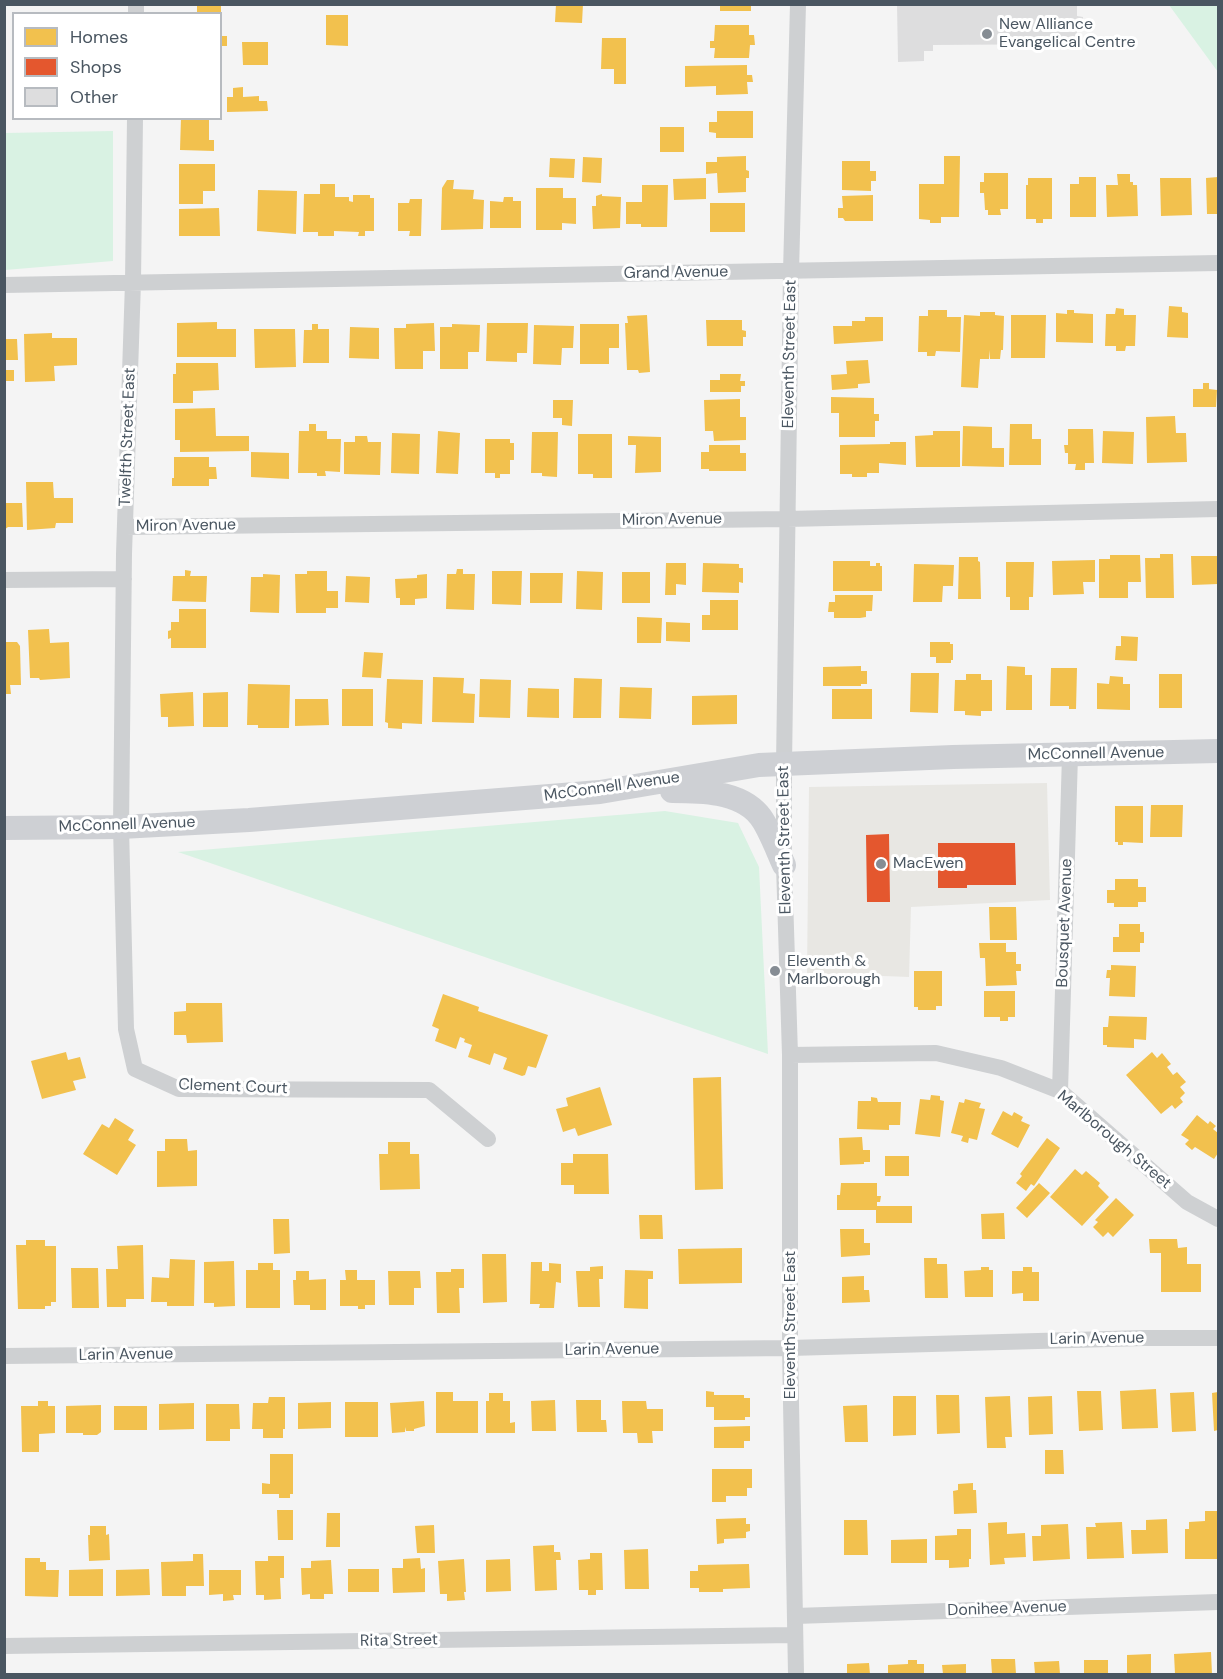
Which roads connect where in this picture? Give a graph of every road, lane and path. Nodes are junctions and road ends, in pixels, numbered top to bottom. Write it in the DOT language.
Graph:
graph roads {
  1 [pos="798,4"];
  2 [pos="135,120"];
  3 [pos="1218,263"];
  4 [pos="791,272"];
  5 [pos="133,282"];
  6 [pos="4,285"];
  7 [pos="1218,509"];
  8 [pos="787,519"];
  9 [pos="125,527"];
  10 [pos="124,579"];
  11 [pos="4,580"];
  12 [pos="1218,751"];
  13 [pos="1070,755"];
  14 [pos="784,765"];
  15 [pos="600,792"];
  16 [pos="121,827"];
  17 [pos="4,828"];
  18 [pos="784,865"];
  19 [pos="790,1055"];
  20 [pos="1060,1091"];
  21 [pos="488,1138"];
  22 [pos="1218,1219"];
  23 [pos="1218,1338"];
  24 [pos="790,1348"];
  25 [pos="4,1356"];
  26 [pos="1218,1602"];
  27 [pos="795,1616"];
  28 [pos="794,1635"];
  29 [pos="4,1646"];
  30 [pos="796,1674"];
  1 -- 4 [label="street, Eleventh Street East"];
  2 -- 5 [label="street, Twelfth Street East"];
  3 -- 4 [label="street, Grand Avenue"];
  4 -- 5 [label="street, Grand Avenue"];
  4 -- 8 [label="street, Eleventh Street East"];
  5 -- 6 [label="street, Grand Avenue"];
  5 -- 9 [label="street, Twelfth Street East"];
  7 -- 8 [label="street, Miron Avenue"];
  8 -- 9 [label="street, Miron Avenue"];
  8 -- 14 [label="street, Eleventh Street East"];
  9 -- 10 [label="street, Twelfth Street East"];
  10 -- 11 [label="street"];
  10 -- 16 [label="street, Twelfth Street East"];
  12 -- 13 [label="main road, McConnell Avenue"];
  13 -- 14 [label="main road, McConnell Avenue"];
  13 -- 20 [label="street, Bousquet Avenue"];
  14 -- 15 [label="main road, McConnell Avenue"];
  14 -- 18 [label="street, Eleventh Street East"];
  15 -- 16 [label="main road, McConnell Avenue"];
  15 -- 18 [label="main road"];
  16 -- 17 [label="main road, McConnell Avenue"];
  16 -- 21 [label="street, Clement Court"];
  18 -- 19 [label="street, Eleventh Street East"];
  19 -- 20 [label="street, Marlborough Street"];
  19 -- 24 [label="street, Eleventh Street East"];
  20 -- 22 [label="street, Marlborough Street"];
  23 -- 24 [label="street, Larin Avenue"];
  24 -- 25 [label="street, Larin Avenue"];
  24 -- 27 [label="street, Eleventh Street East"];
  26 -- 27 [label="street, Donihee Avenue"];
  27 -- 28 [label="street, Eleventh Street East"];
  28 -- 29 [label="street, Rita Street"];
  28 -- 30 [label="street, Eleventh Street East"];
}
